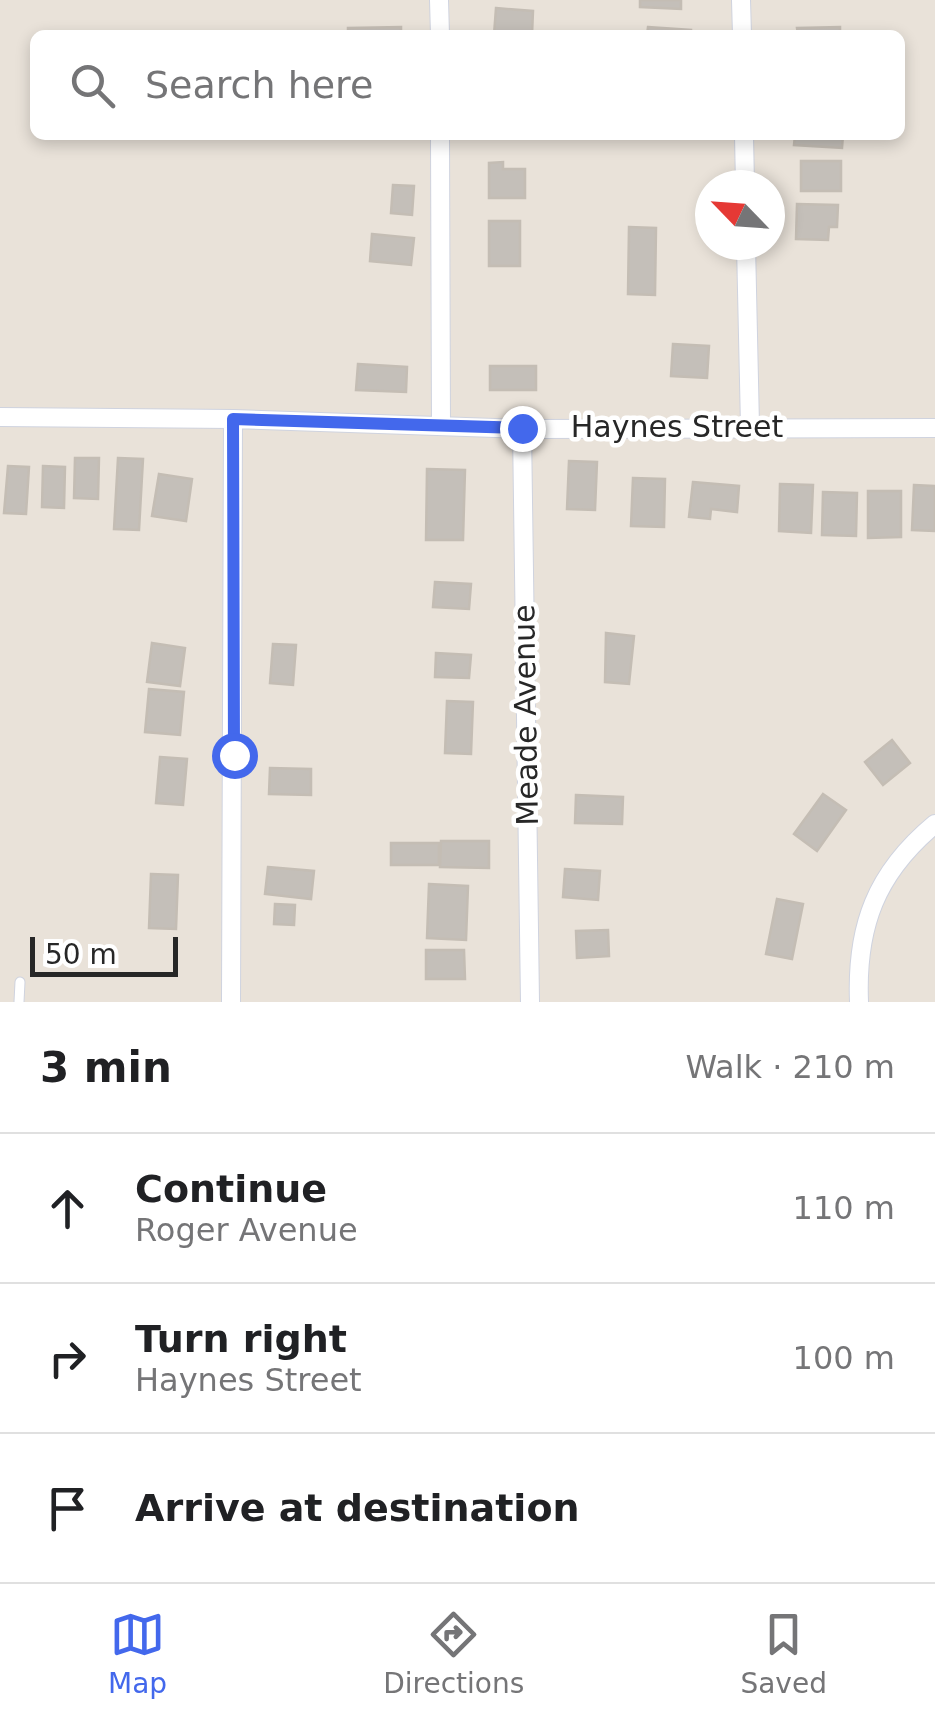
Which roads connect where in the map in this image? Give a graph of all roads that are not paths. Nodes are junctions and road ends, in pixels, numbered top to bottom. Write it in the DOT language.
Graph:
graph roads {
  1 [pos="440,0"];
  2 [pos="741,0"];
  3 [pos="440,30"];
  4 [pos="742,30"];
  5 [pos="440,140"];
  6 [pos="744,140"];
  7 [pos="745,170"];
  8 [pos="746,260"];
  9 [pos="0,418"];
  10 [pos="233,419"];
  11 [pos="440,426"];
  12 [pos="750,426"];
  13 [pos="522,428"];
  14 [pos="935,428"];
  15 [pos="935,824"];
  16 [pos="20,982"];
  17 [pos="19,1002"];
  18 [pos="231,1002"];
  19 [pos="530,1002"];
  20 [pos="859,1002"];
  1 -- 3 [label="street"];
  2 -- 4 [label="street"];
  5 -- 11 [label="street"];
  6 -- 7 [label="street"];
  8 -- 12 [label="street"];
  9 -- 10 [label="street, Haynes Street"];
  10 -- 11 [label="street, Haynes Street"];
  10 -- 18 [label="street"];
  11 -- 13 [label="street, Haynes Street"];
  12 -- 13 [label="street, Haynes Street"];
  12 -- 14 [label="street, Haynes Street"];
  13 -- 19 [label="street, Meade Avenue"];
  15 -- 20 [label="street"];
  16 -- 17 [label="lane"];
}
